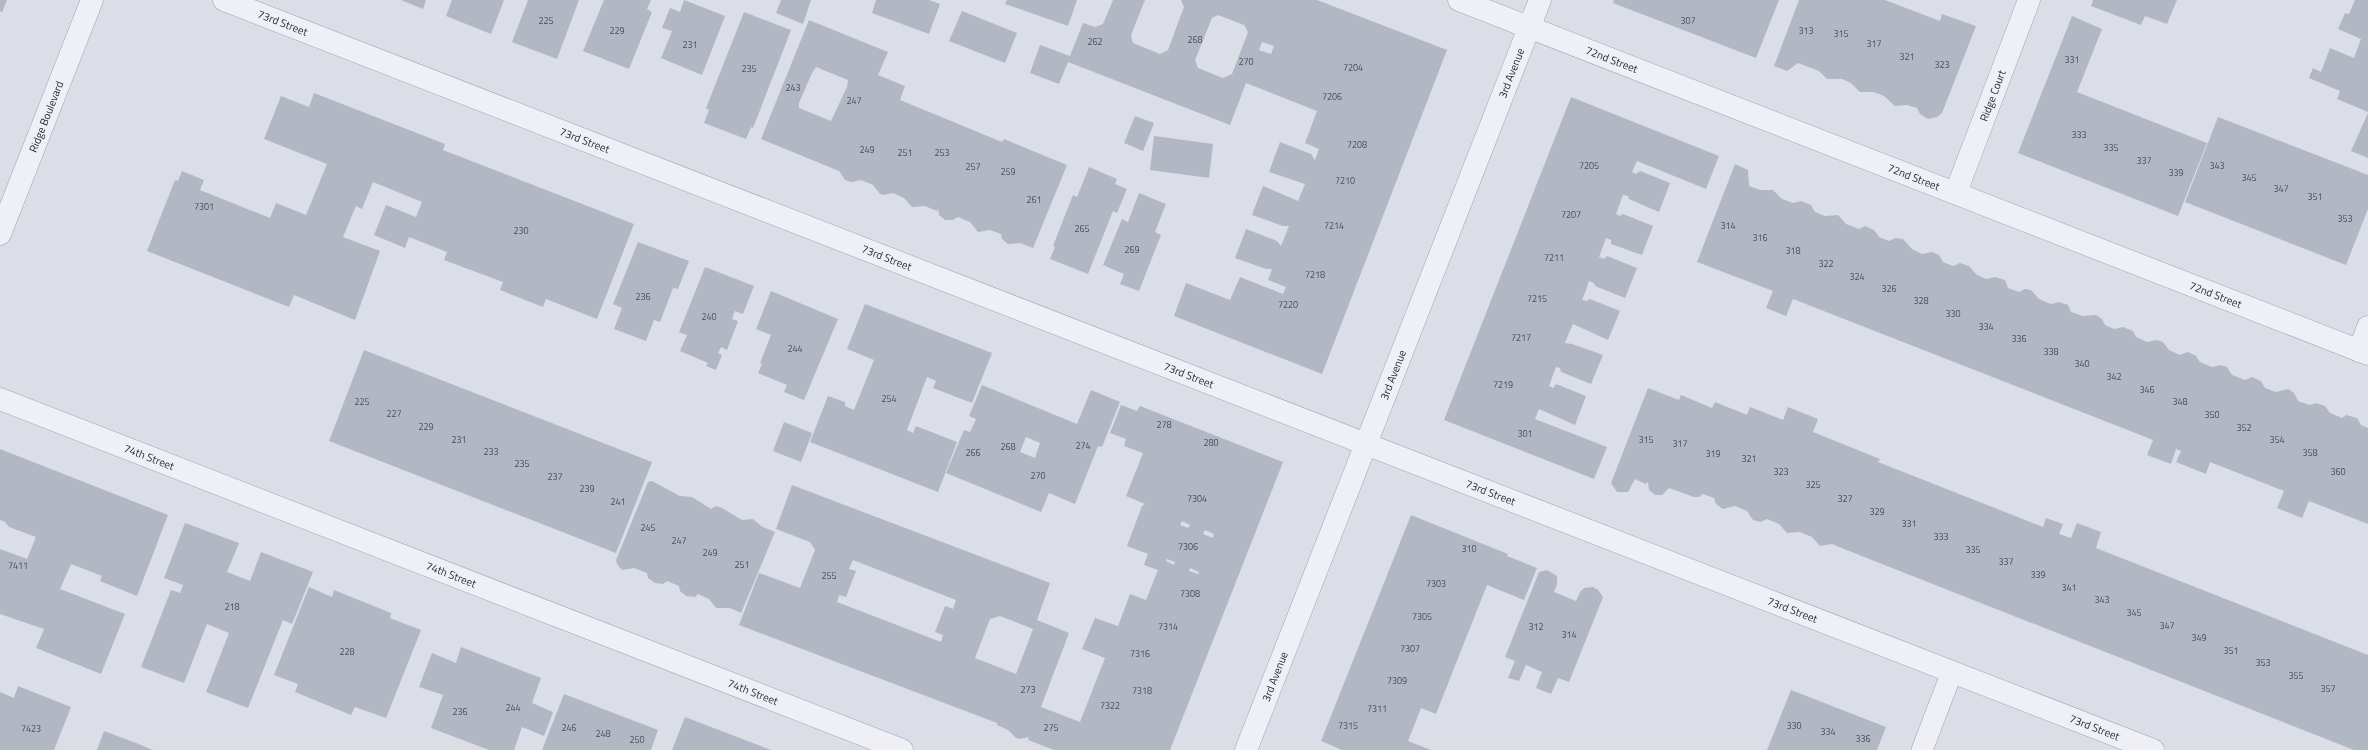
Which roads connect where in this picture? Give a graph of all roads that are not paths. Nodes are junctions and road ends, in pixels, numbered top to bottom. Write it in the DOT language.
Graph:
graph roads {
  1 [pos="92,0"];
  2 [pos="224,0"];
  3 [pos="1459,0"];
  4 [pos="1540,0"];
  5 [pos="2029,0"];
  6 [pos="1529,28"];
  7 [pos="1956,192"];
  8 [pos="0,234"];
  9 [pos="2368,327"];
  10 [pos="2364,352"];
  11 [pos="0,399"];
  12 [pos="1365,445"];
  13 [pos="1952,672"];
  14 [pos="902,750"];
  15 [pos="1246,750"];
  16 [pos="1922,750"];
  17 [pos="2153,750"];
  1 -- 8 [label="street, Ridge Boulevard"];
  2 -- 12 [label="street, 73rd Street"];
  3 -- 6 [label="street, 72nd Street"];
  4 -- 6 [label="street, 3rd Avenue"];
  5 -- 7 [label="street, Ridge Court"];
  6 -- 7 [label="street, 72nd Street"];
  6 -- 12 [label="street, 3rd Avenue"];
  7 -- 10 [label="street, 72nd Street"];
  9 -- 10 [label="street"];
  11 -- 14 [label="street, 74th Street"];
  12 -- 13 [label="street, 73rd Street"];
  12 -- 15 [label="street, 3rd Avenue"];
  13 -- 16 [label="lane"];
  13 -- 17 [label="street, 73rd Street"];
}
